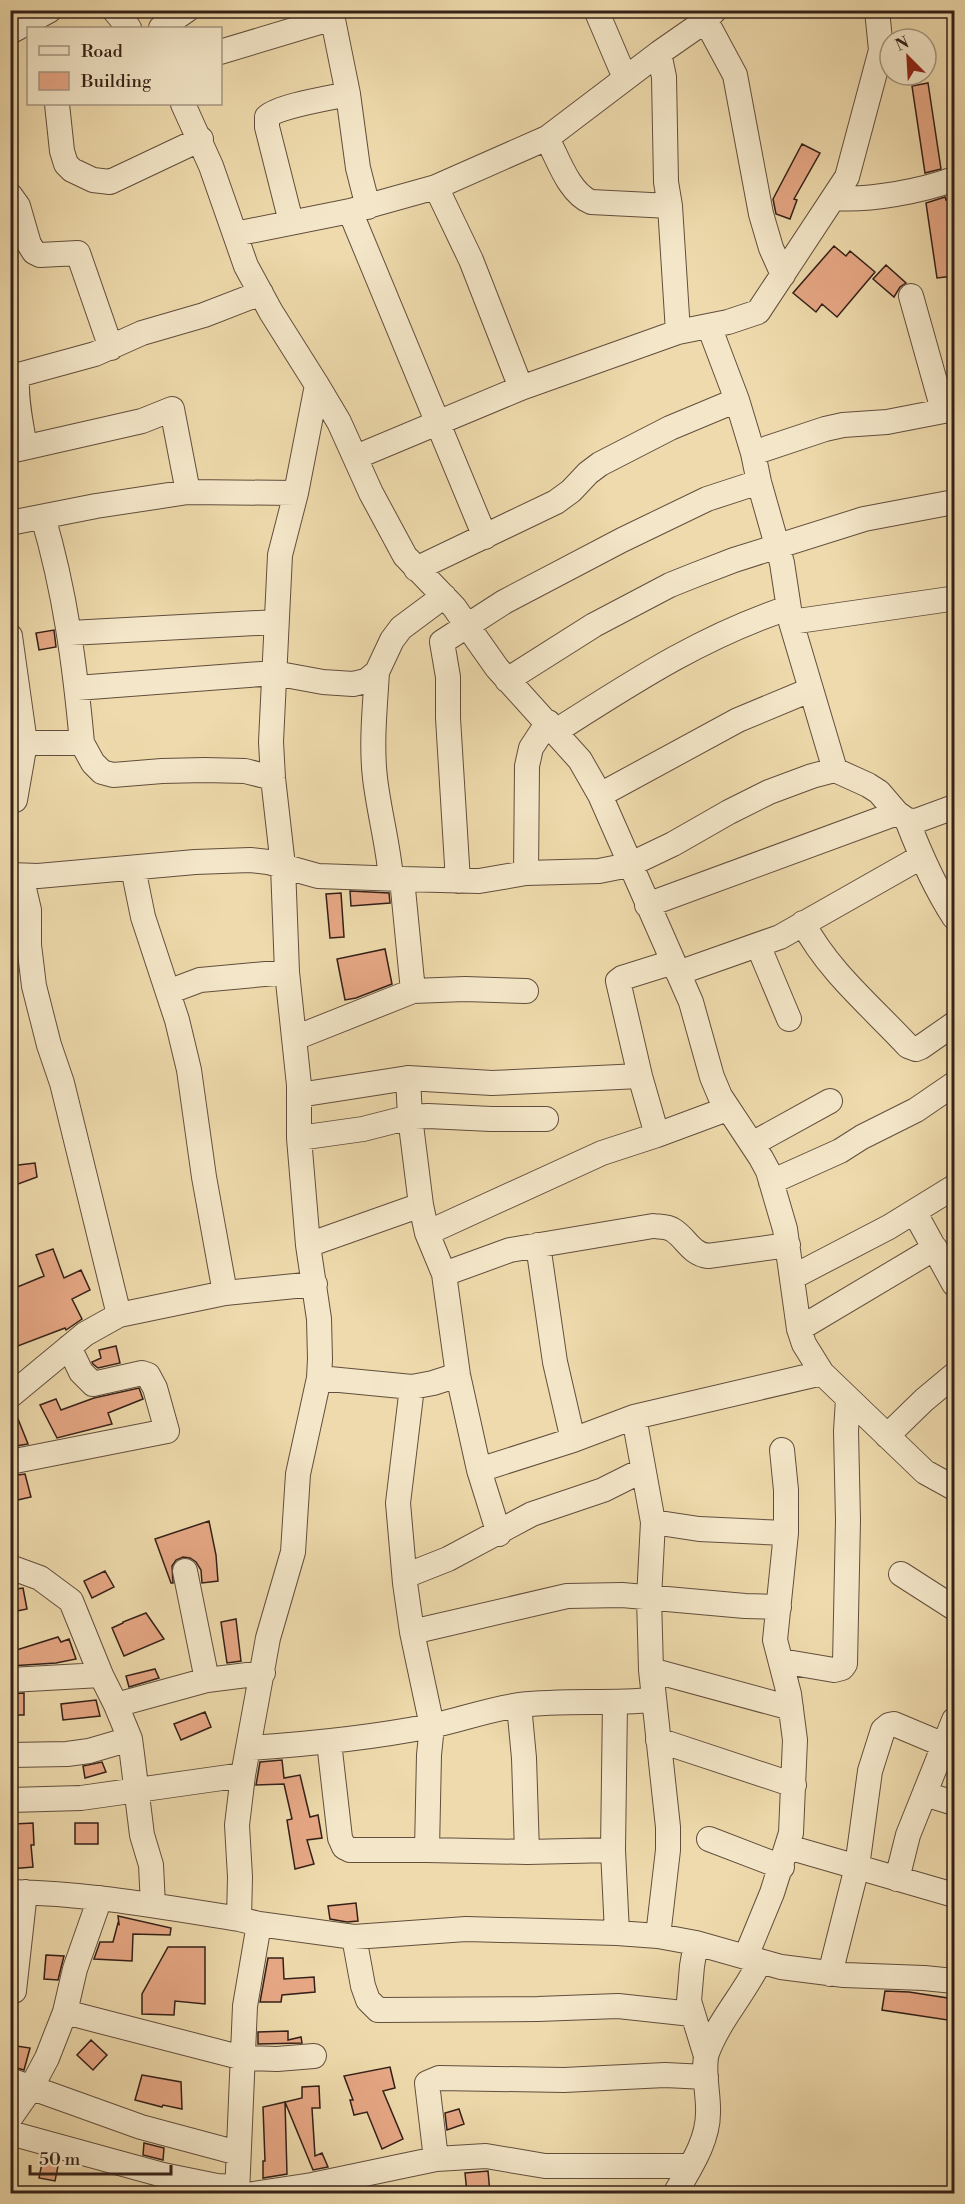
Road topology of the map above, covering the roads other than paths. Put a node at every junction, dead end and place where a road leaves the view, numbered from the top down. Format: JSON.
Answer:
{"nodes":[{"id":1,"x":114,"y":10,"type":"edge"},
{"id":2,"x":187,"y":10,"type":"edge"},
{"id":3,"x":596,"y":10,"type":"edge"},
{"id":4,"x":877,"y":10,"type":"edge"},
{"id":5,"x":332,"y":14,"type":"edge"},
{"id":6,"x":707,"y":14,"type":"edge"},
{"id":7,"x":46,"y":18,"type":"edge"},
{"id":8,"x":128,"y":27,"type":"edge"},
{"id":9,"x":162,"y":27,"type":"edge"},
{"id":10,"x":10,"y":32,"type":"edge"},
{"id":11,"x":222,"y":51,"type":"edge"},
{"id":12,"x":659,"y":53,"type":"junction"},
{"id":13,"x":625,"y":78,"type":"junction"},
{"id":14,"x":348,"y":94,"type":"junction"},
{"id":15,"x":57,"y":105,"type":"edge"},
{"id":16,"x":184,"y":105,"type":"edge"},
{"id":17,"x":547,"y":138,"type":"junction"},
{"id":18,"x":201,"y":139,"type":"junction"},
{"id":19,"x":954,"y":179,"type":"edge"},
{"id":20,"x":436,"y":187,"type":"junction"},
{"id":21,"x":10,"y":195,"type":"edge"},
{"id":22,"x":835,"y":198,"type":"junction"},
{"id":23,"x":670,"y":206,"type":"junction"},
{"id":24,"x":359,"y":209,"type":"junction"},
{"id":25,"x":291,"y":222,"type":"junction"},
{"id":26,"x":235,"y":234,"type":"junction"},
{"id":27,"x":783,"y":275,"type":"junction"},
{"id":28,"x":261,"y":293,"type":"junction"},
{"id":29,"x":911,"y":296,"type":"dead end"},
{"id":30,"x":709,"y":326,"type":"junction"},
{"id":31,"x":678,"y":332,"type":"junction"},
{"id":32,"x":111,"y":348,"type":"junction"},
{"id":33,"x":317,"y":385,"type":"junction"},
{"id":34,"x":521,"y":388,"type":"junction"},
{"id":35,"x":737,"y":400,"type":"junction"},
{"id":36,"x":949,"y":409,"type":"edge"},
{"id":37,"x":439,"y":422,"type":"junction"},
{"id":38,"x":18,"y":449,"type":"edge"},
{"id":39,"x":753,"y":453,"type":"junction"},
{"id":40,"x":356,"y":457,"type":"junction"},
{"id":41,"x":759,"y":482,"type":"junction"},
{"id":42,"x":188,"y":492,"type":"junction"},
{"id":43,"x":296,"y":493,"type":"junction"},
{"id":44,"x":954,"y":502,"type":"edge"},
{"id":45,"x":43,"y":517,"type":"junction"},
{"id":46,"x":10,"y":523,"type":"edge"},
{"id":47,"x":485,"y":537,"type":"junction"},
{"id":48,"x":777,"y":546,"type":"junction"},
{"id":49,"x":416,"y":569,"type":"junction"},
{"id":50,"x":444,"y":596,"type":"junction"},
{"id":51,"x":950,"y":599,"type":"dead end"},
{"id":52,"x":790,"y":615,"type":"junction"},
{"id":53,"x":276,"y":622,"type":"junction"},
{"id":54,"x":468,"y":625,"type":"junction"},
{"id":55,"x":70,"y":633,"type":"junction"},
{"id":56,"x":10,"y":636,"type":"edge"},
{"id":57,"x":377,"y":672,"type":"junction"},
{"id":58,"x":273,"y":673,"type":"junction"},
{"id":59,"x":507,"y":680,"type":"junction"},
{"id":60,"x":77,"y":688,"type":"junction"},
{"id":61,"x":810,"y":690,"type":"junction"},
{"id":62,"x":552,"y":727,"type":"junction"},
{"id":63,"x":82,"y":743,"type":"junction"},
{"id":64,"x":25,"y":744,"type":"junction"},
{"id":65,"x":835,"y":770,"type":"junction"},
{"id":66,"x":273,"y":778,"type":"junction"},
{"id":67,"x":600,"y":795,"type":"junction"},
{"id":68,"x":12,"y":805,"type":"edge"},
{"id":69,"x":954,"y":807,"type":"edge"},
{"id":70,"x":902,"y":816,"type":"junction"},
{"id":71,"x":921,"y":857,"type":"junction"},
{"id":72,"x":629,"y":865,"type":"junction"},
{"id":73,"x":283,"y":866,"type":"junction"},
{"id":74,"x":133,"y":868,"type":"junction"},
{"id":75,"x":526,"y":873,"type":"junction"},
{"id":76,"x":16,"y":876,"type":"edge"},
{"id":77,"x":396,"y":879,"type":"junction"},
{"id":78,"x":458,"y":880,"type":"junction"},
{"id":79,"x":647,"y":905,"type":"junction"},
{"id":80,"x":954,"y":917,"type":"edge"},
{"id":81,"x":803,"y":923,"type":"junction"},
{"id":82,"x":758,"y":945,"type":"junction"},
{"id":83,"x":676,"y":967,"type":"junction"},
{"id":84,"x":287,"y":972,"type":"junction"},
{"id":85,"x":413,"y":990,"type":"junction"},
{"id":86,"x":526,"y":991,"type":"dead end"},
{"id":87,"x":168,"y":992,"type":"junction"},
{"id":88,"x":789,"y":1019,"type":"dead end"},
{"id":89,"x":954,"y":1024,"type":"edge"},
{"id":90,"x":295,"y":1038,"type":"junction"},
{"id":91,"x":640,"y":1076,"type":"junction"},
{"id":92,"x":408,"y":1078,"type":"junction"},
{"id":93,"x":954,"y":1084,"type":"edge"},
{"id":94,"x":299,"y":1095,"type":"junction"},
{"id":95,"x":830,"y":1101,"type":"dead end"},
{"id":96,"x":727,"y":1109,"type":"junction"},
{"id":97,"x":410,"y":1117,"type":"junction"},
{"id":98,"x":546,"y":1119,"type":"dead end"},
{"id":99,"x":657,"y":1135,"type":"junction"},
{"id":100,"x":299,"y":1138,"type":"junction"},
{"id":101,"x":752,"y":1144,"type":"junction"},
{"id":102,"x":771,"y":1182,"type":"junction"},
{"id":103,"x":954,"y":1187,"type":"edge"},
{"id":104,"x":421,"y":1205,"type":"junction"},
{"id":105,"x":915,"y":1213,"type":"junction"},
{"id":106,"x":427,"y":1233,"type":"junction"},
{"id":107,"x":308,"y":1245,"type":"junction"},
{"id":108,"x":538,"y":1245,"type":"junction"},
{"id":109,"x":788,"y":1245,"type":"junction"},
{"id":110,"x":934,"y":1248,"type":"junction"},
{"id":111,"x":444,"y":1274,"type":"junction"},
{"id":112,"x":793,"y":1277,"type":"junction"},
{"id":113,"x":315,"y":1284,"type":"junction"},
{"id":114,"x":954,"y":1284,"type":"edge"},
{"id":115,"x":225,"y":1293,"type":"junction"},
{"id":116,"x":119,"y":1316,"type":"junction"},
{"id":117,"x":799,"y":1329,"type":"junction"},
{"id":118,"x":69,"y":1347,"type":"junction"},
{"id":119,"x":822,"y":1373,"type":"junction"},
{"id":120,"x":458,"y":1375,"type":"junction"},
{"id":121,"x":954,"y":1375,"type":"edge"},
{"id":122,"x":319,"y":1378,"type":"junction"},
{"id":123,"x":412,"y":1387,"type":"junction"},
{"id":124,"x":10,"y":1396,"type":"edge"},
{"id":125,"x":848,"y":1399,"type":"junction"},
{"id":126,"x":634,"y":1417,"type":"junction"},
{"id":127,"x":887,"y":1436,"type":"junction"},
{"id":128,"x":573,"y":1440,"type":"junction"},
{"id":129,"x":782,"y":1450,"type":"dead end"},
{"id":130,"x":10,"y":1462,"type":"edge"},
{"id":131,"x":479,"y":1470,"type":"junction"},
{"id":132,"x":643,"y":1470,"type":"junction"},
{"id":133,"x":954,"y":1488,"type":"edge"},
{"id":134,"x":652,"y":1522,"type":"junction"},
{"id":135,"x":786,"y":1533,"type":"junction"},
{"id":136,"x":499,"y":1534,"type":"junction"},
{"id":137,"x":10,"y":1567,"type":"edge"},
{"id":138,"x":185,"y":1571,"type":"dead end"},
{"id":139,"x":901,"y":1574,"type":"dead end"},
{"id":140,"x":405,"y":1576,"type":"junction"},
{"id":141,"x":650,"y":1598,"type":"junction"},
{"id":142,"x":779,"y":1606,"type":"junction"},
{"id":143,"x":954,"y":1608,"type":"edge"},
{"id":144,"x":412,"y":1632,"type":"junction"},
{"id":145,"x":781,"y":1661,"type":"junction"},
{"id":146,"x":651,"y":1670,"type":"junction"},
{"id":147,"x":263,"y":1673,"type":"junction"},
{"id":148,"x":101,"y":1675,"type":"junction"},
{"id":149,"x":10,"y":1680,"type":"edge"},
{"id":150,"x":207,"y":1680,"type":"junction"},
{"id":151,"x":652,"y":1700,"type":"junction"},
{"id":152,"x":615,"y":1703,"type":"junction"},
{"id":153,"x":116,"y":1705,"type":"junction"},
{"id":154,"x":519,"y":1705,"type":"junction"},
{"id":155,"x":791,"y":1708,"type":"junction"},
{"id":156,"x":954,"y":1720,"type":"edge"},
{"id":157,"x":432,"y":1726,"type":"junction"},
{"id":158,"x":130,"y":1739,"type":"junction"},
{"id":159,"x":658,"y":1740,"type":"junction"},
{"id":160,"x":329,"y":1742,"type":"junction"},
{"id":161,"x":944,"y":1744,"type":"junction"},
{"id":162,"x":249,"y":1748,"type":"junction"},
{"id":163,"x":10,"y":1755,"type":"edge"},
{"id":164,"x":243,"y":1775,"type":"junction"},
{"id":165,"x":794,"y":1785,"type":"junction"},
{"id":166,"x":137,"y":1791,"type":"junction"},
{"id":167,"x":925,"y":1794,"type":"junction"},
{"id":168,"x":10,"y":1800,"type":"edge"},
{"id":169,"x":954,"y":1803,"type":"edge"},
{"id":170,"x":709,"y":1839,"type":"dead end"},
{"id":171,"x":427,"y":1850,"type":"junction"},
{"id":172,"x":613,"y":1850,"type":"junction"},
{"id":173,"x":527,"y":1852,"type":"junction"},
{"id":174,"x":785,"y":1857,"type":"junction"},
{"id":175,"x":857,"y":1867,"type":"junction"},
{"id":176,"x":897,"y":1879,"type":"junction"},
{"id":177,"x":18,"y":1892,"type":"edge"},
{"id":178,"x":954,"y":1895,"type":"edge"},
{"id":179,"x":100,"y":1898,"type":"junction"},
{"id":180,"x":153,"y":1905,"type":"junction"},
{"id":181,"x":249,"y":1922,"type":"junction"},
{"id":182,"x":617,"y":1933,"type":"junction"},
{"id":183,"x":658,"y":1936,"type":"junction"},
{"id":184,"x":354,"y":1937,"type":"junction"},
{"id":185,"x":696,"y":1943,"type":"junction"},
{"id":186,"x":753,"y":1959,"type":"junction"},
{"id":187,"x":830,"y":1974,"type":"junction"},
{"id":188,"x":953,"y":1974,"type":"edge"},
{"id":189,"x":14,"y":1990,"type":"dead end"},
{"id":190,"x":65,"y":2012,"type":"junction"},
{"id":191,"x":692,"y":2014,"type":"junction"},
{"id":192,"x":314,"y":2056,"type":"dead end"},
{"id":193,"x":243,"y":2058,"type":"junction"},
{"id":194,"x":706,"y":2066,"type":"junction"},
{"id":195,"x":21,"y":2084,"type":"edge"},
{"id":196,"x":10,"y":2118,"type":"edge"},
{"id":197,"x":10,"y":2133,"type":"edge"},
{"id":198,"x":238,"y":2153,"type":"junction"},
{"id":199,"x":436,"y":2158,"type":"junction"},
{"id":200,"x":690,"y":2166,"type":"junction"},
{"id":201,"x":242,"y":2191,"type":"edge"},
{"id":202,"x":675,"y":2193,"type":"edge"}],
"edges":[{"from":1,"to":8,"type":"street"},
{"from":2,"to":9,"type":"street"},
{"from":3,"to":13,"type":"street"},
{"from":4,"to":22,"type":"street"},
{"from":5,"to":11,"type":"street"},
{"from":5,"to":14,"type":"street"},
{"from":6,"to":12,"type":"street"},
{"from":6,"to":27,"type":"street"},
{"from":7,"to":10,"type":"street"},
{"from":12,"to":13,"type":"street"},
{"from":12,"to":23,"type":"street"},
{"from":13,"to":17,"type":"street"},
{"from":14,"to":24,"type":"street"},
{"from":14,"to":25,"type":"street"},
{"from":15,"to":18,"type":"street"},
{"from":16,"to":18,"type":"street"},
{"from":17,"to":20,"type":"street"},
{"from":17,"to":23,"type":"street"},
{"from":18,"to":26,"type":"street"},
{"from":19,"to":22,"type":"street"},
{"from":20,"to":24,"type":"street"},
{"from":20,"to":34,"type":"street"},
{"from":21,"to":32,"type":"street"},
{"from":22,"to":27,"type":"street"},
{"from":23,"to":31,"type":"street"},
{"from":24,"to":25,"type":"street"},
{"from":24,"to":37,"type":"street"},
{"from":25,"to":26,"type":"street"},
{"from":26,"to":28,"type":"street"},
{"from":27,"to":30,"type":"street"},
{"from":28,"to":32,"type":"street"},
{"from":28,"to":33,"type":"street"},
{"from":29,"to":36,"type":"street"},
{"from":30,"to":31,"type":"street"},
{"from":30,"to":35,"type":"street"},
{"from":31,"to":34,"type":"street"},
{"from":32,"to":38,"type":"street"},
{"from":33,"to":40,"type":"street"},
{"from":33,"to":43,"type":"street"},
{"from":34,"to":37,"type":"street"},
{"from":35,"to":39,"type":"street"},
{"from":35,"to":47,"type":"street"},
{"from":36,"to":39,"type":"street"},
{"from":37,"to":40,"type":"street"},
{"from":37,"to":47,"type":"street"},
{"from":38,"to":42,"type":"street"},
{"from":39,"to":41,"type":"street"},
{"from":40,"to":49,"type":"street"},
{"from":41,"to":48,"type":"street"},
{"from":41,"to":54,"type":"street"},
{"from":42,"to":43,"type":"street"},
{"from":42,"to":45,"type":"street"},
{"from":43,"to":53,"type":"street"},
{"from":44,"to":48,"type":"street"},
{"from":45,"to":46,"type":"street"},
{"from":45,"to":55,"type":"street"},
{"from":47,"to":49,"type":"street"},
{"from":48,"to":52,"type":"street"},
{"from":48,"to":59,"type":"street"},
{"from":49,"to":50,"type":"street"},
{"from":50,"to":54,"type":"street"},
{"from":50,"to":57,"type":"street"},
{"from":51,"to":52,"type":"street"},
{"from":52,"to":61,"type":"street"},
{"from":52,"to":62,"type":"street"},
{"from":53,"to":55,"type":"street"},
{"from":53,"to":58,"type":"street"},
{"from":54,"to":59,"type":"street"},
{"from":54,"to":78,"type":"street"},
{"from":55,"to":60,"type":"street"},
{"from":56,"to":64,"type":"street"},
{"from":57,"to":58,"type":"street"},
{"from":57,"to":77,"type":"street"},
{"from":58,"to":60,"type":"street"},
{"from":58,"to":66,"type":"street"},
{"from":59,"to":62,"type":"street"},
{"from":60,"to":63,"type":"street"},
{"from":61,"to":65,"type":"street"},
{"from":61,"to":67,"type":"street"},
{"from":62,"to":67,"type":"street"},
{"from":62,"to":75,"type":"street"},
{"from":63,"to":64,"type":"street"},
{"from":63,"to":66,"type":"street"},
{"from":64,"to":68,"type":"street"},
{"from":65,"to":70,"type":"street"},
{"from":65,"to":72,"type":"street"},
{"from":66,"to":73,"type":"street"},
{"from":67,"to":72,"type":"street"},
{"from":69,"to":70,"type":"street"},
{"from":70,"to":71,"type":"street"},
{"from":70,"to":79,"type":"street"},
{"from":71,"to":80,"type":"street"},
{"from":71,"to":81,"type":"street"},
{"from":72,"to":75,"type":"street"},
{"from":72,"to":79,"type":"street"},
{"from":73,"to":74,"type":"street"},
{"from":73,"to":77,"type":"street"},
{"from":73,"to":84,"type":"street"},
{"from":74,"to":76,"type":"street"},
{"from":74,"to":87,"type":"street"},
{"from":75,"to":78,"type":"street"},
{"from":76,"to":116,"type":"street"},
{"from":77,"to":78,"type":"street"},
{"from":77,"to":85,"type":"street"},
{"from":79,"to":83,"type":"street"},
{"from":81,"to":82,"type":"street"},
{"from":81,"to":89,"type":"street"},
{"from":82,"to":83,"type":"street"},
{"from":82,"to":88,"type":"street"},
{"from":83,"to":91,"type":"street"},
{"from":83,"to":96,"type":"street"},
{"from":84,"to":87,"type":"street"},
{"from":84,"to":90,"type":"street"},
{"from":85,"to":86,"type":"street"},
{"from":85,"to":90,"type":"street"},
{"from":87,"to":115,"type":"street"},
{"from":90,"to":94,"type":"street"},
{"from":91,"to":92,"type":"street"},
{"from":91,"to":99,"type":"street"},
{"from":92,"to":94,"type":"street"},
{"from":92,"to":97,"type":"street"},
{"from":93,"to":102,"type":"street"},
{"from":94,"to":100,"type":"street"},
{"from":95,"to":101,"type":"street"},
{"from":96,"to":99,"type":"street"},
{"from":96,"to":101,"type":"street"},
{"from":97,"to":98,"type":"street"},
{"from":97,"to":100,"type":"street"},
{"from":97,"to":104,"type":"street"},
{"from":99,"to":106,"type":"street"},
{"from":100,"to":107,"type":"street"},
{"from":101,"to":102,"type":"street"},
{"from":102,"to":109,"type":"street"},
{"from":103,"to":105,"type":"street"},
{"from":104,"to":106,"type":"street"},
{"from":104,"to":107,"type":"street"},
{"from":105,"to":110,"type":"street"},
{"from":105,"to":112,"type":"street"},
{"from":106,"to":111,"type":"street"},
{"from":107,"to":113,"type":"street"},
{"from":108,"to":109,"type":"street"},
{"from":108,"to":111,"type":"street"},
{"from":108,"to":128,"type":"street"},
{"from":109,"to":112,"type":"street"},
{"from":110,"to":114,"type":"street"},
{"from":110,"to":117,"type":"street"},
{"from":111,"to":120,"type":"street"},
{"from":112,"to":117,"type":"street"},
{"from":113,"to":115,"type":"street"},
{"from":113,"to":122,"type":"street"},
{"from":115,"to":116,"type":"street"},
{"from":116,"to":118,"type":"street"},
{"from":117,"to":119,"type":"street"},
{"from":118,"to":124,"type":"street"},
{"from":118,"to":130,"type":"street"},
{"from":119,"to":125,"type":"street"},
{"from":119,"to":126,"type":"street"},
{"from":120,"to":123,"type":"street"},
{"from":120,"to":131,"type":"street"},
{"from":121,"to":127,"type":"street"},
{"from":122,"to":123,"type":"street"},
{"from":122,"to":147,"type":"street"},
{"from":123,"to":140,"type":"street"},
{"from":125,"to":127,"type":"street"},
{"from":125,"to":145,"type":"street"},
{"from":126,"to":128,"type":"street"},
{"from":126,"to":132,"type":"street"},
{"from":127,"to":133,"type":"street"},
{"from":128,"to":131,"type":"street"},
{"from":129,"to":135,"type":"street"},
{"from":131,"to":136,"type":"street"},
{"from":132,"to":134,"type":"street"},
{"from":132,"to":136,"type":"street"},
{"from":134,"to":135,"type":"street"},
{"from":134,"to":141,"type":"street"},
{"from":135,"to":142,"type":"street"},
{"from":136,"to":140,"type":"street"},
{"from":137,"to":148,"type":"street"},
{"from":138,"to":150,"type":"street"},
{"from":139,"to":143,"type":"street"},
{"from":140,"to":144,"type":"street"},
{"from":141,"to":142,"type":"street"},
{"from":141,"to":144,"type":"street"},
{"from":141,"to":146,"type":"street"},
{"from":142,"to":145,"type":"street"},
{"from":144,"to":157,"type":"street"},
{"from":145,"to":155,"type":"street"},
{"from":146,"to":151,"type":"street"},
{"from":146,"to":155,"type":"street"},
{"from":147,"to":150,"type":"street"},
{"from":147,"to":162,"type":"street"},
{"from":148,"to":149,"type":"street"},
{"from":148,"to":153,"type":"street"},
{"from":150,"to":153,"type":"street"},
{"from":151,"to":152,"type":"street"},
{"from":151,"to":159,"type":"street"},
{"from":152,"to":154,"type":"street"},
{"from":152,"to":172,"type":"street"},
{"from":153,"to":158,"type":"street"},
{"from":154,"to":157,"type":"street"},
{"from":154,"to":173,"type":"street"},
{"from":155,"to":165,"type":"street"},
{"from":156,"to":161,"type":"street"},
{"from":157,"to":160,"type":"street"},
{"from":157,"to":171,"type":"street"},
{"from":158,"to":163,"type":"street"},
{"from":158,"to":166,"type":"street"},
{"from":159,"to":165,"type":"street"},
{"from":159,"to":183,"type":"street"},
{"from":160,"to":162,"type":"street"},
{"from":160,"to":171,"type":"street"},
{"from":161,"to":167,"type":"street"},
{"from":161,"to":175,"type":"street"},
{"from":162,"to":164,"type":"street"},
{"from":164,"to":166,"type":"street"},
{"from":164,"to":181,"type":"street"},
{"from":165,"to":174,"type":"street"},
{"from":166,"to":168,"type":"street"},
{"from":166,"to":180,"type":"street"},
{"from":167,"to":169,"type":"street"},
{"from":167,"to":176,"type":"street"},
{"from":170,"to":174,"type":"street"},
{"from":171,"to":173,"type":"street"},
{"from":172,"to":173,"type":"street"},
{"from":172,"to":182,"type":"street"},
{"from":174,"to":175,"type":"street"},
{"from":174,"to":186,"type":"street"},
{"from":175,"to":176,"type":"street"},
{"from":175,"to":187,"type":"street"},
{"from":176,"to":178,"type":"street"},
{"from":177,"to":179,"type":"street"},
{"from":177,"to":189,"type":"street"},
{"from":179,"to":180,"type":"street"},
{"from":179,"to":190,"type":"street"},
{"from":180,"to":181,"type":"street"},
{"from":181,"to":184,"type":"street"},
{"from":181,"to":193,"type":"street"},
{"from":182,"to":183,"type":"street"},
{"from":182,"to":184,"type":"street"},
{"from":183,"to":185,"type":"street"},
{"from":184,"to":191,"type":"street"},
{"from":185,"to":186,"type":"street"},
{"from":185,"to":191,"type":"street"},
{"from":186,"to":187,"type":"street"},
{"from":186,"to":194,"type":"street"},
{"from":187,"to":188,"type":"street"},
{"from":190,"to":193,"type":"street"},
{"from":190,"to":195,"type":"street"},
{"from":191,"to":194,"type":"street"},
{"from":192,"to":193,"type":"street"},
{"from":193,"to":198,"type":"street"},
{"from":194,"to":199,"type":"street"},
{"from":194,"to":200,"type":"street"},
{"from":195,"to":196,"type":"street"},
{"from":195,"to":198,"type":"street"},
{"from":197,"to":201,"type":"street"},
{"from":198,"to":201,"type":"street"},
{"from":199,"to":200,"type":"street"},
{"from":199,"to":201,"type":"street"},
{"from":200,"to":202,"type":"street"}]}
